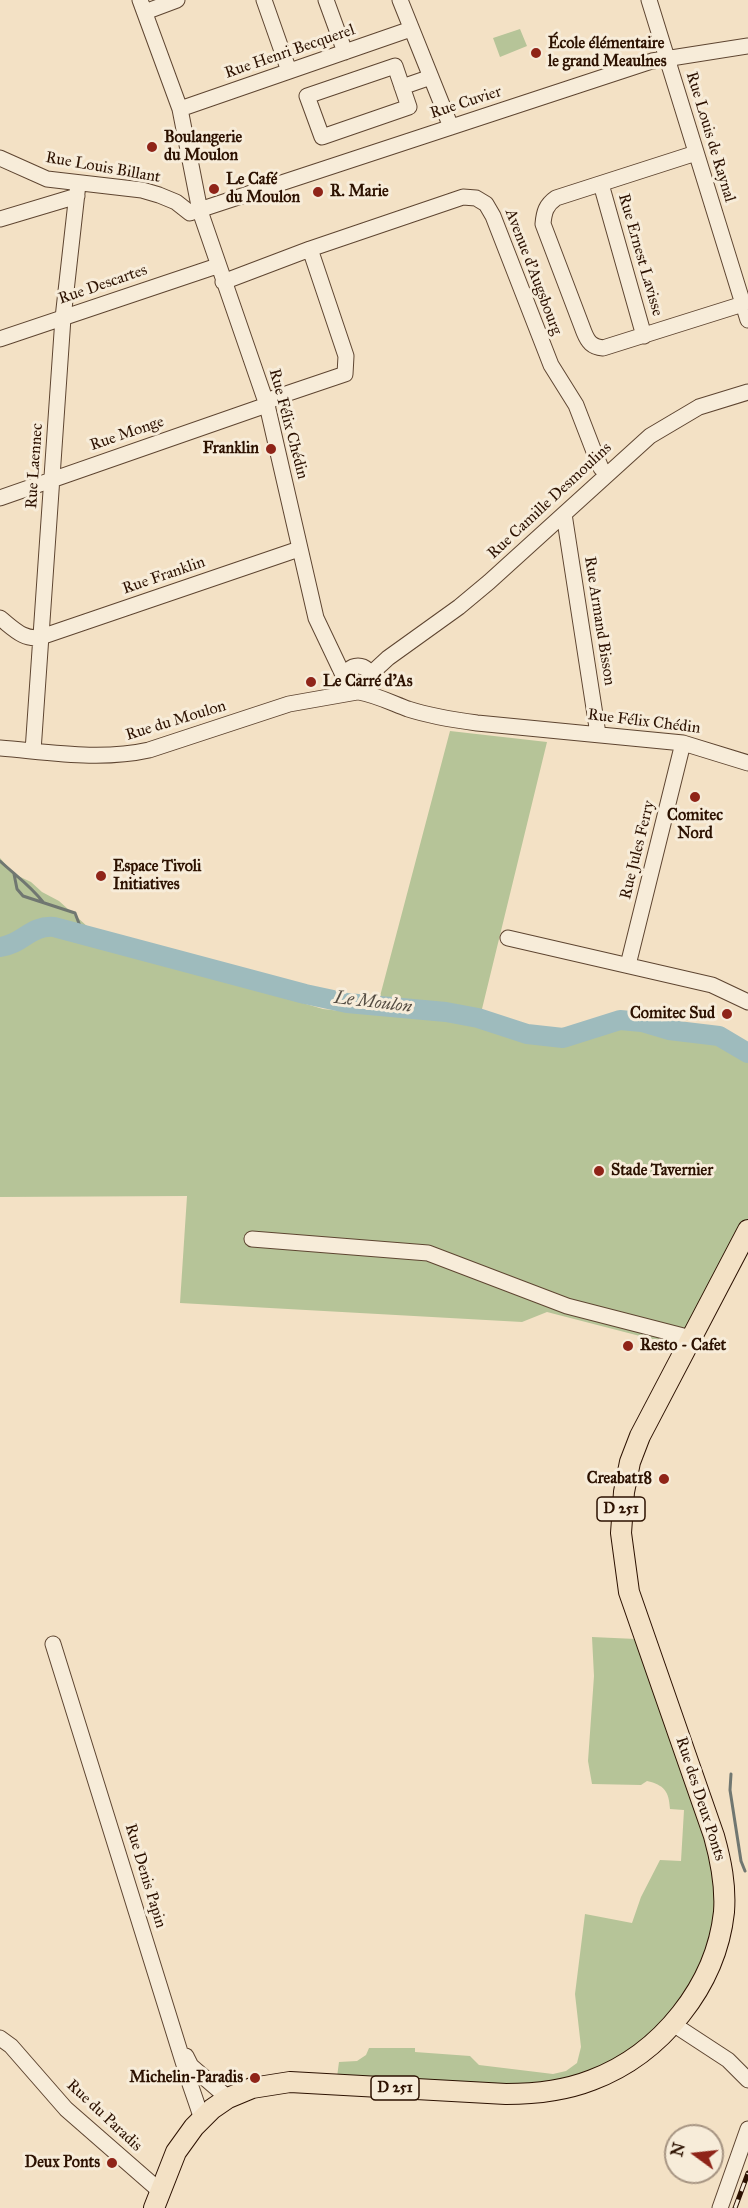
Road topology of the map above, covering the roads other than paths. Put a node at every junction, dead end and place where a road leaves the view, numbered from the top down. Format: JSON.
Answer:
{"nodes":[{"id":1,"x":177,"y":0,"type":"edge"},
{"id":2,"x":264,"y":0,"type":"edge"},
{"id":3,"x":326,"y":0,"type":"edge"},
{"id":4,"x":400,"y":0,"type":"edge"},
{"id":5,"x":649,"y":0,"type":"edge"},
{"id":6,"x":142,"y":6,"type":"edge"},
{"id":7,"x":411,"y":29,"type":"junction"},
{"id":8,"x":748,"y":46,"type":"edge"},
{"id":9,"x":345,"y":52,"type":"junction"},
{"id":10,"x":667,"y":58,"type":"junction"},
{"id":11,"x":290,"y":71,"type":"junction"},
{"id":12,"x":430,"y":77,"type":"junction"},
{"id":13,"x":402,"y":87,"type":"junction"},
{"id":14,"x":180,"y":109,"type":"junction"},
{"id":15,"x":452,"y":127,"type":"junction"},
{"id":16,"x":696,"y":153,"type":"junction"},
{"id":17,"x":0,"y":158,"type":"edge"},
{"id":18,"x":601,"y":184,"type":"junction"},
{"id":19,"x":77,"y":190,"type":"junction"},
{"id":20,"x":200,"y":211,"type":"junction"},
{"id":21,"x":0,"y":219,"type":"edge"},
{"id":22,"x":310,"y":249,"type":"junction"},
{"id":23,"x":217,"y":266,"type":"junction"},
{"id":24,"x":223,"y":282,"type":"junction"},
{"id":25,"x":743,"y":304,"type":"junction"},
{"id":26,"x":63,"y":318,"type":"junction"},
{"id":27,"x":748,"y":320,"type":"edge"},
{"id":28,"x":644,"y":336,"type":"junction"},
{"id":29,"x":0,"y":339,"type":"edge"},
{"id":30,"x":748,"y":392,"type":"edge"},
{"id":31,"x":267,"y":405,"type":"junction"},
{"id":32,"x":607,"y":474,"type":"junction"},
{"id":33,"x":52,"y":479,"type":"junction"},
{"id":34,"x":0,"y":498,"type":"edge"},
{"id":35,"x":564,"y":514,"type":"junction"},
{"id":36,"x":299,"y":549,"type":"junction"},
{"id":37,"x":0,"y":618,"type":"edge"},
{"id":38,"x":41,"y":637,"type":"junction"},
{"id":39,"x":358,"y":680,"type":"junction"},
{"id":40,"x":598,"y":734,"type":"junction"},
{"id":41,"x":683,"y":743,"type":"junction"},
{"id":42,"x":0,"y":748,"type":"edge"},
{"id":43,"x":33,"y":751,"type":"junction"},
{"id":44,"x":748,"y":763,"type":"edge"},
{"id":45,"x":508,"y":938,"type":"dead end"},
{"id":46,"x":628,"y":965,"type":"junction"},
{"id":47,"x":748,"y":1002,"type":"edge"},
{"id":48,"x":748,"y":1230,"type":"edge"},
{"id":49,"x":252,"y":1239,"type":"dead end"},
{"id":50,"x":691,"y":1338,"type":"junction"},
{"id":51,"x":53,"y":1644,"type":"dead end"},
{"id":52,"x":673,"y":2024,"type":"junction"},
{"id":53,"x":176,"y":2037,"type":"junction"},
{"id":54,"x":0,"y":2038,"type":"edge"},
{"id":55,"x":748,"y":2080,"type":"edge"},
{"id":56,"x":228,"y":2098,"type":"junction"},
{"id":57,"x":198,"y":2123,"type":"junction"},
{"id":58,"x":748,"y":2129,"type":"edge"},
{"id":59,"x":160,"y":2203,"type":"edge"},
{"id":60,"x":720,"y":2208,"type":"edge"}],
"edges":[{"from":1,"to":6,"type":"street"},
{"from":2,"to":11,"type":"street"},
{"from":3,"to":9,"type":"street"},
{"from":4,"to":7,"type":"street"},
{"from":5,"to":10,"type":"street","name":"Rue Louis de Raynal"},
{"from":6,"to":14,"type":"street","name":"Rue Félix Chédin"},
{"from":7,"to":9,"type":"street","name":"Rue Henri Becquerel"},
{"from":7,"to":12,"type":"street"},
{"from":8,"to":10,"type":"street","name":"Rue Cuvier"},
{"from":9,"to":11,"type":"street","name":"Rue Henri Becquerel"},
{"from":10,"to":15,"type":"street","name":"Rue Cuvier"},
{"from":10,"to":16,"type":"street","name":"Rue Louis de Raynal"},
{"from":11,"to":14,"type":"street","name":"Rue Henri Becquerel"},
{"from":12,"to":13,"type":"street"},
{"from":12,"to":15,"type":"street"},
{"from":13,"to":13,"type":"street"},
{"from":14,"to":20,"type":"street","name":"Rue Félix Chédin"},
{"from":15,"to":20,"type":"street","name":"Rue Cuvier"},
{"from":16,"to":18,"type":"street"},
{"from":16,"to":25,"type":"street","name":"Rue Louis de Raynal"},
{"from":17,"to":19,"type":"street","name":"Rue Louis Billant"},
{"from":18,"to":28,"type":"street","name":"Rue Ernest Lavisse"},
{"from":18,"to":28,"type":"street"},
{"from":19,"to":20,"type":"street","name":"Rue Louis Billant"},
{"from":19,"to":21,"type":"street"},
{"from":19,"to":26,"type":"street","name":"Rue Laennec"},
{"from":20,"to":23,"type":"street","name":"Rue Félix Chédin"},
{"from":22,"to":24,"type":"street","name":"Avenue d'Augsbourg"},
{"from":22,"to":31,"type":"street","name":"Rue Monge"},
{"from":22,"to":32,"type":"street","name":"Avenue d'Augsbourg"},
{"from":23,"to":24,"type":"street","name":"Rue Félix Chédin"},
{"from":23,"to":26,"type":"street","name":"Rue Descartes"},
{"from":24,"to":31,"type":"street","name":"Rue Félix Chédin"},
{"from":25,"to":27,"type":"street","name":"Rue Louis de Raynal"},
{"from":25,"to":28,"type":"street"},
{"from":26,"to":29,"type":"street","name":"Rue Descartes"},
{"from":26,"to":33,"type":"street","name":"Rue Laennec"},
{"from":30,"to":32,"type":"street","name":"Rue Camille Desmoulins"},
{"from":31,"to":33,"type":"street","name":"Rue Monge"},
{"from":31,"to":36,"type":"street","name":"Rue Félix Chédin"},
{"from":32,"to":35,"type":"street","name":"Rue Camille Desmoulins"},
{"from":33,"to":34,"type":"street","name":"Rue Monge"},
{"from":33,"to":38,"type":"street","name":"Rue Laennec"},
{"from":35,"to":39,"type":"street","name":"Rue Camille Desmoulins"},
{"from":35,"to":40,"type":"street","name":"Rue Armand Bisson"},
{"from":36,"to":38,"type":"street","name":"Rue Franklin"},
{"from":36,"to":39,"type":"street","name":"Rue Félix Chédin"},
{"from":37,"to":38,"type":"street"},
{"from":38,"to":43,"type":"street","name":"Rue Laennec"},
{"from":39,"to":40,"type":"street","name":"Rue Félix Chédin"},
{"from":39,"to":43,"type":"street","name":"Rue du Moulon"},
{"from":40,"to":41,"type":"street","name":"Rue Félix Chédin"},
{"from":41,"to":44,"type":"street","name":"Rue Félix Chédin"},
{"from":41,"to":46,"type":"street","name":"Rue Jules Ferry"},
{"from":42,"to":43,"type":"street","name":"Rue du Moulon"},
{"from":45,"to":46,"type":"street"},
{"from":46,"to":47,"type":"street"},
{"from":48,"to":50,"type":"main road","name":"Rue des Deux Ponts","number":"D 251"},
{"from":49,"to":50,"type":"street"},
{"from":50,"to":52,"type":"main road","name":"Rue des Deux Ponts","number":"D 251"},
{"from":51,"to":53,"type":"street","name":"Rue Denis Papin"},
{"from":52,"to":55,"type":"street"},
{"from":52,"to":56,"type":"main road","name":"Rue des Deux Ponts","number":"D 251"},
{"from":53,"to":56,"type":"street"},
{"from":53,"to":57,"type":"street","name":"Rue Denis Papin"},
{"from":54,"to":59,"type":"street","name":"Rue du Paradis"},
{"from":56,"to":57,"type":"main road","name":"Rue des Deux Ponts","number":"D 251"},
{"from":57,"to":59,"type":"main road","name":"Rue des Deux Ponts","number":"D 251"},
{"from":58,"to":60,"type":"street"}]}
